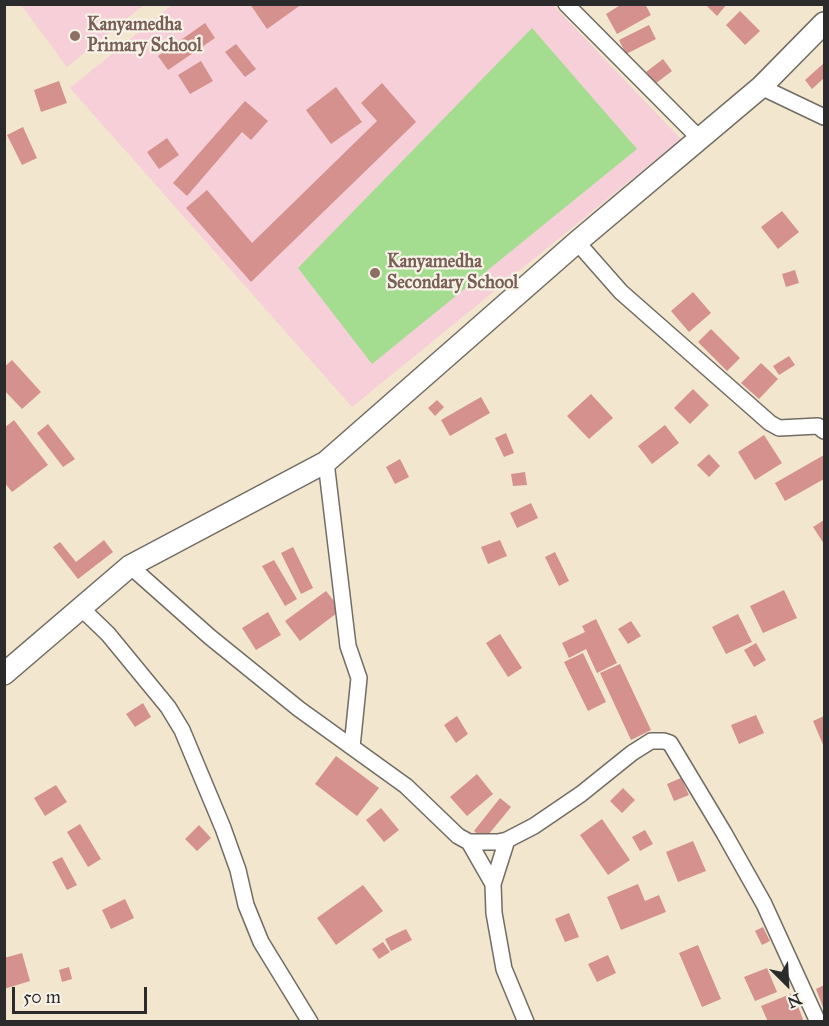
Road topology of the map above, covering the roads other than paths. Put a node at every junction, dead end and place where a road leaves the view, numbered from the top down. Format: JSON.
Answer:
{"nodes":[{"id":1,"x":566,"y":4,"type":"edge"},
{"id":2,"x":825,"y":23,"type":"edge"},
{"id":3,"x":761,"y":87,"type":"junction"},
{"id":4,"x":825,"y":117,"type":"edge"},
{"id":5,"x":699,"y":138,"type":"junction"},
{"id":6,"x":577,"y":242,"type":"junction"},
{"id":7,"x":825,"y":430,"type":"edge"},
{"id":8,"x":326,"y":462,"type":"junction"},
{"id":9,"x":130,"y":566,"type":"junction"},
{"id":10,"x":81,"y":608,"type":"junction"},
{"id":11,"x":4,"y":674,"type":"edge"},
{"id":12,"x":352,"y":747,"type":"junction"},
{"id":13,"x":507,"y":840,"type":"junction"},
{"id":14,"x":470,"y":842,"type":"junction"},
{"id":15,"x":493,"y":884,"type":"junction"},
{"id":16,"x":310,"y":1022,"type":"edge"},
{"id":17,"x":526,"y":1022,"type":"edge"},
{"id":18,"x":818,"y":1022,"type":"edge"}],
"edges":[{"from":1,"to":5,"type":"street"},
{"from":2,"to":3,"type":"main road"},
{"from":3,"to":4,"type":"street"},
{"from":3,"to":5,"type":"main road"},
{"from":5,"to":6,"type":"main road"},
{"from":6,"to":7,"type":"street"},
{"from":6,"to":8,"type":"main road"},
{"from":8,"to":9,"type":"main road"},
{"from":8,"to":12,"type":"street"},
{"from":9,"to":10,"type":"main road"},
{"from":9,"to":12,"type":"street"},
{"from":10,"to":11,"type":"main road"},
{"from":10,"to":16,"type":"street"},
{"from":12,"to":14,"type":"street"},
{"from":13,"to":14,"type":"street"},
{"from":13,"to":15,"type":"street"},
{"from":13,"to":18,"type":"street"},
{"from":14,"to":15,"type":"street"},
{"from":15,"to":17,"type":"street"}]}
